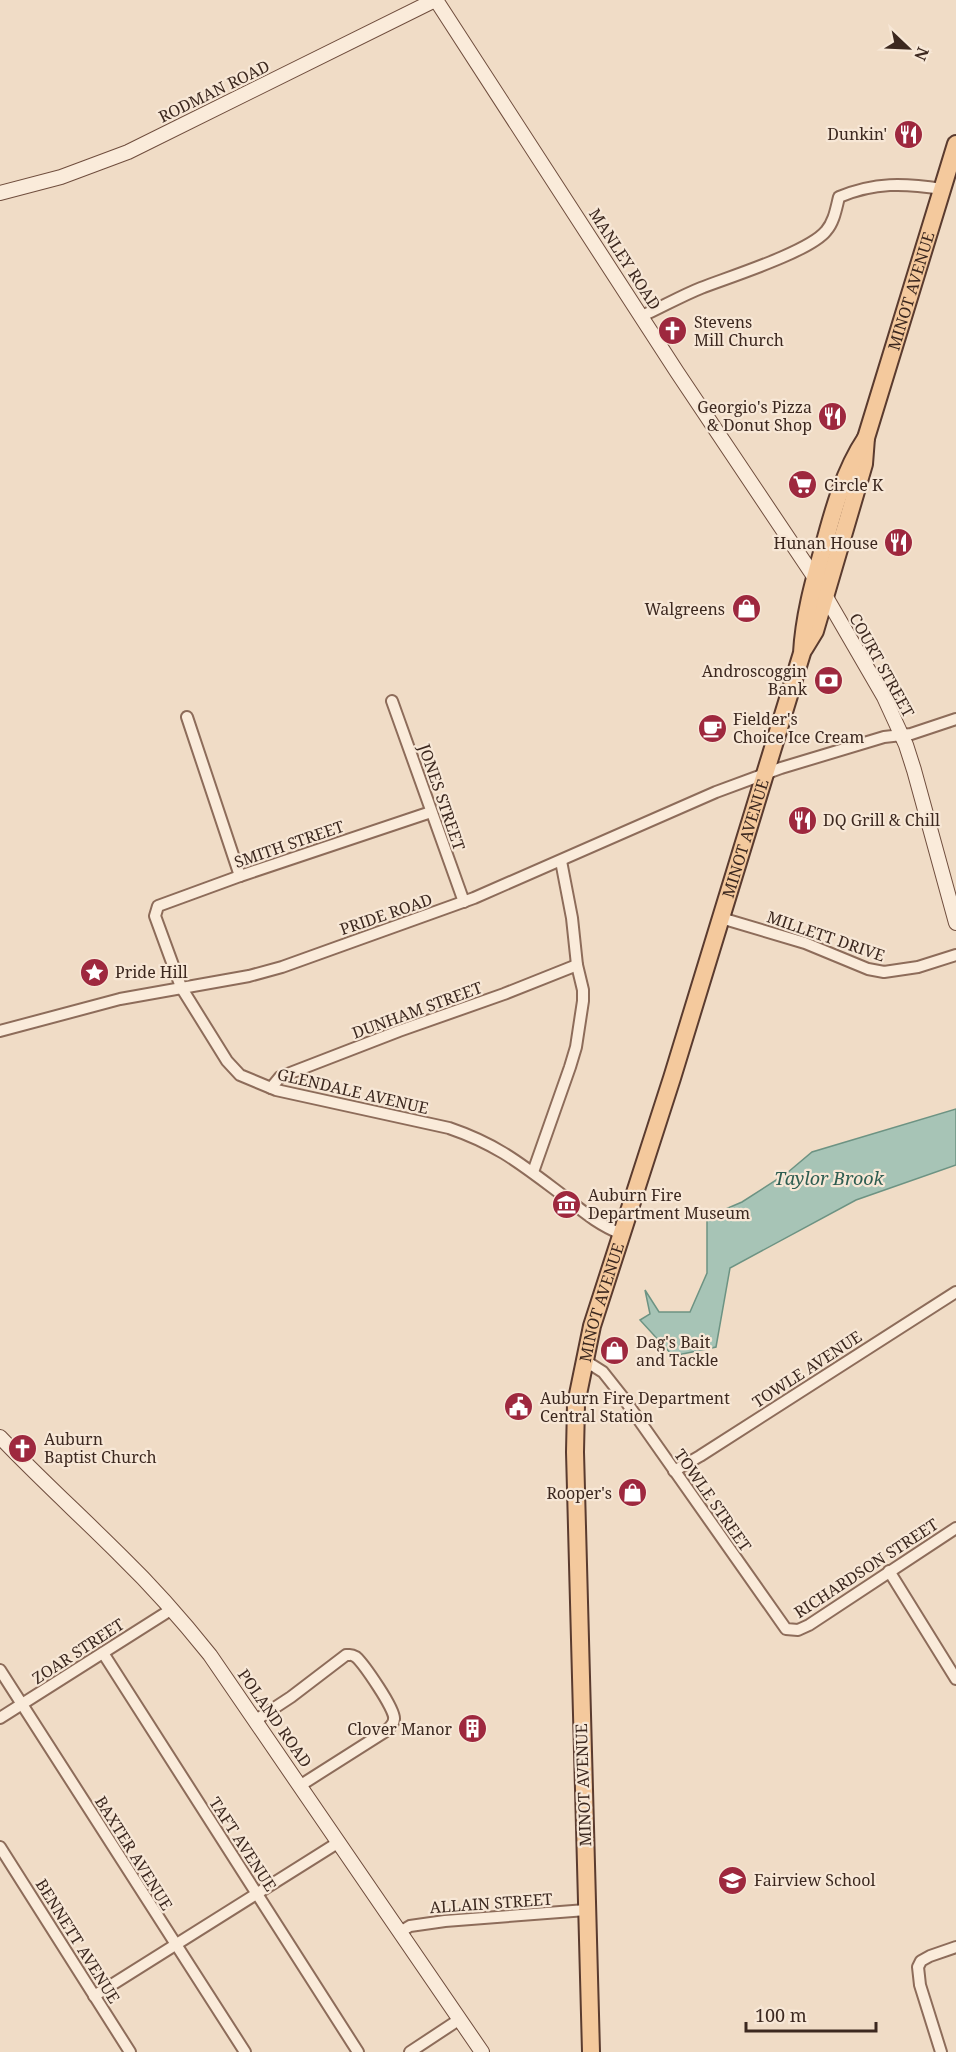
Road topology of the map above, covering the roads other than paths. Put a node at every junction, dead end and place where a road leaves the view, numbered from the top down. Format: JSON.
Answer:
{"nodes":[{"id":1,"x":436,"y":0,"type":"edge"},
{"id":2,"x":956,"y":144,"type":"edge"},
{"id":3,"x":942,"y":189,"type":"junction"},
{"id":4,"x":0,"y":193,"type":"edge"},
{"id":5,"x":642,"y":316,"type":"junction"},
{"id":6,"x":866,"y":438,"type":"junction"},
{"id":7,"x":815,"y":578,"type":"junction"},
{"id":8,"x":825,"y":597,"type":"junction"},
{"id":9,"x":802,"y":653,"type":"junction"},
{"id":10,"x":392,"y":701,"type":"dead end"},
{"id":11,"x":187,"y":717,"type":"dead end"},
{"id":12,"x":956,"y":719,"type":"edge"},
{"id":13,"x":901,"y":735,"type":"junction"},
{"id":14,"x":766,"y":774,"type":"junction"},
{"id":15,"x":431,"y":812,"type":"junction"},
{"id":16,"x":561,"y":861,"type":"junction"},
{"id":17,"x":240,"y":876,"type":"junction"},
{"id":18,"x":464,"y":902,"type":"junction"},
{"id":19,"x":158,"y":906,"type":"joint"},
{"id":20,"x":721,"y":918,"type":"junction"},
{"id":21,"x":956,"y":922,"type":"edge"},
{"id":22,"x":956,"y":955,"type":"edge"},
{"id":23,"x":576,"y":965,"type":"junction"},
{"id":24,"x":181,"y":987,"type":"junction"},
{"id":25,"x":0,"y":1031,"type":"edge"},
{"id":26,"x":271,"y":1088,"type":"junction"},
{"id":27,"x":532,"y":1172,"type":"junction"},
{"id":28,"x":622,"y":1234,"type":"junction"},
{"id":29,"x":956,"y":1292,"type":"edge"},
{"id":30,"x":584,"y":1360,"type":"junction"},
{"id":31,"x":0,"y":1437,"type":"edge"},
{"id":32,"x":674,"y":1470,"type":"junction"},
{"id":33,"x":956,"y":1528,"type":"edge"},
{"id":34,"x":889,"y":1571,"type":"junction"},
{"id":35,"x":172,"y":1609,"type":"junction"},
{"id":36,"x":792,"y":1631,"type":"joint"},
{"id":37,"x":103,"y":1653,"type":"junction"},
{"id":38,"x":0,"y":1670,"type":"edge"},
{"id":39,"x":956,"y":1679,"type":"edge"},
{"id":40,"x":22,"y":1704,"type":"junction"},
{"id":41,"x":0,"y":1718,"type":"edge"},
{"id":42,"x":256,"y":1720,"type":"junction"},
{"id":43,"x":301,"y":1785,"type":"junction"},
{"id":44,"x":339,"y":1842,"type":"junction"},
{"id":45,"x":0,"y":1847,"type":"edge"},
{"id":46,"x":257,"y":1894,"type":"junction"},
{"id":47,"x":586,"y":1910,"type":"junction"},
{"id":48,"x":400,"y":1932,"type":"junction"},
{"id":49,"x":176,"y":1946,"type":"junction"},
{"id":50,"x":956,"y":1947,"type":"edge"},
{"id":51,"x":94,"y":1996,"type":"junction"},
{"id":52,"x":460,"y":2019,"type":"junction"},
{"id":53,"x":130,"y":2052,"type":"edge"},
{"id":54,"x":245,"y":2052,"type":"edge"},
{"id":55,"x":358,"y":2052,"type":"edge"},
{"id":56,"x":410,"y":2052,"type":"edge"},
{"id":57,"x":482,"y":2052,"type":"edge"},
{"id":58,"x":591,"y":2052,"type":"edge"},
{"id":59,"x":941,"y":2052,"type":"edge"}],
"edges":[{"from":1,"to":4,"type":"street","name":"RODMAN ROAD"},
{"from":1,"to":5,"type":"street","name":"MANLEY ROAD"},
{"from":2,"to":3,"type":"main road","name":"MINOT AVENUE"},
{"from":3,"to":5,"type":"street"},
{"from":3,"to":6,"type":"main road","name":"MINOT AVENUE"},
{"from":5,"to":7,"type":"street","name":"MANLEY ROAD"},
{"from":6,"to":7,"type":"main road","name":"MINOT AVENUE"},
{"from":6,"to":8,"type":"main road","name":"MINOT AVENUE"},
{"from":7,"to":8,"type":"street","name":"MANLEY ROAD"},
{"from":7,"to":9,"type":"main road","name":"MINOT AVENUE"},
{"from":8,"to":9,"type":"main road","name":"MINOT AVENUE"},
{"from":8,"to":13,"type":"street","name":"COURT STREET"},
{"from":9,"to":14,"type":"main road","name":"MINOT AVENUE"},
{"from":10,"to":15,"type":"street","name":"JONES STREET"},
{"from":11,"to":17,"type":"street"},
{"from":12,"to":13,"type":"street","name":"PRIDE ROAD"},
{"from":13,"to":14,"type":"street","name":"PRIDE ROAD"},
{"from":13,"to":21,"type":"street","name":"COURT STREET"},
{"from":14,"to":16,"type":"street","name":"PRIDE ROAD"},
{"from":14,"to":20,"type":"main road","name":"MINOT AVENUE"},
{"from":15,"to":17,"type":"street","name":"SMITH STREET"},
{"from":15,"to":18,"type":"street","name":"JONES STREET"},
{"from":16,"to":18,"type":"street","name":"PRIDE ROAD"},
{"from":16,"to":23,"type":"street"},
{"from":17,"to":19,"type":"street","name":"SMITH STREET"},
{"from":18,"to":24,"type":"street","name":"PRIDE ROAD"},
{"from":19,"to":24,"type":"street","name":"GLENDALE AVENUE"},
{"from":20,"to":22,"type":"street","name":"MILLETT DRIVE"},
{"from":20,"to":28,"type":"main road","name":"MINOT AVENUE"},
{"from":23,"to":26,"type":"street","name":"DUNHAM STREET"},
{"from":23,"to":27,"type":"street"},
{"from":24,"to":25,"type":"street","name":"PRIDE ROAD"},
{"from":24,"to":26,"type":"street","name":"GLENDALE AVENUE"},
{"from":26,"to":27,"type":"street","name":"GLENDALE AVENUE"},
{"from":27,"to":28,"type":"street","name":"GLENDALE AVENUE"},
{"from":28,"to":30,"type":"main road","name":"MINOT AVENUE"},
{"from":29,"to":32,"type":"street","name":"TOWLE AVENUE"},
{"from":30,"to":32,"type":"street","name":"TOWLE STREET"},
{"from":30,"to":47,"type":"main road","name":"MINOT AVENUE"},
{"from":31,"to":35,"type":"street","name":"POLAND ROAD"},
{"from":32,"to":36,"type":"street","name":"TOWLE STREET"},
{"from":33,"to":34,"type":"street","name":"RICHARDSON STREET"},
{"from":34,"to":36,"type":"street","name":"RICHARDSON STREET"},
{"from":34,"to":39,"type":"street"},
{"from":35,"to":37,"type":"street","name":"ZOAR STREET"},
{"from":35,"to":42,"type":"street","name":"POLAND ROAD"},
{"from":37,"to":40,"type":"street","name":"ZOAR STREET"},
{"from":37,"to":46,"type":"street","name":"TAFT AVENUE"},
{"from":38,"to":40,"type":"street","name":"BAXTER AVENUE"},
{"from":40,"to":41,"type":"street","name":"ZOAR STREET"},
{"from":40,"to":49,"type":"street","name":"BAXTER AVENUE"},
{"from":42,"to":43,"type":"street","name":"POLAND ROAD"},
{"from":42,"to":43,"type":"street"},
{"from":43,"to":44,"type":"street","name":"POLAND ROAD"},
{"from":44,"to":46,"type":"street"},
{"from":44,"to":48,"type":"street","name":"POLAND ROAD"},
{"from":45,"to":51,"type":"street","name":"BENNETT AVENUE"},
{"from":46,"to":49,"type":"street"},
{"from":46,"to":55,"type":"street","name":"TAFT AVENUE"},
{"from":47,"to":48,"type":"street","name":"ALLAIN STREET"},
{"from":47,"to":58,"type":"main road","name":"MINOT AVENUE"},
{"from":48,"to":52,"type":"street","name":"POLAND ROAD"},
{"from":49,"to":51,"type":"street"},
{"from":49,"to":54,"type":"street","name":"BAXTER AVENUE"},
{"from":50,"to":59,"type":"street"},
{"from":51,"to":53,"type":"street","name":"BENNETT AVENUE"},
{"from":52,"to":56,"type":"street"},
{"from":52,"to":57,"type":"street","name":"POLAND ROAD"}]}
